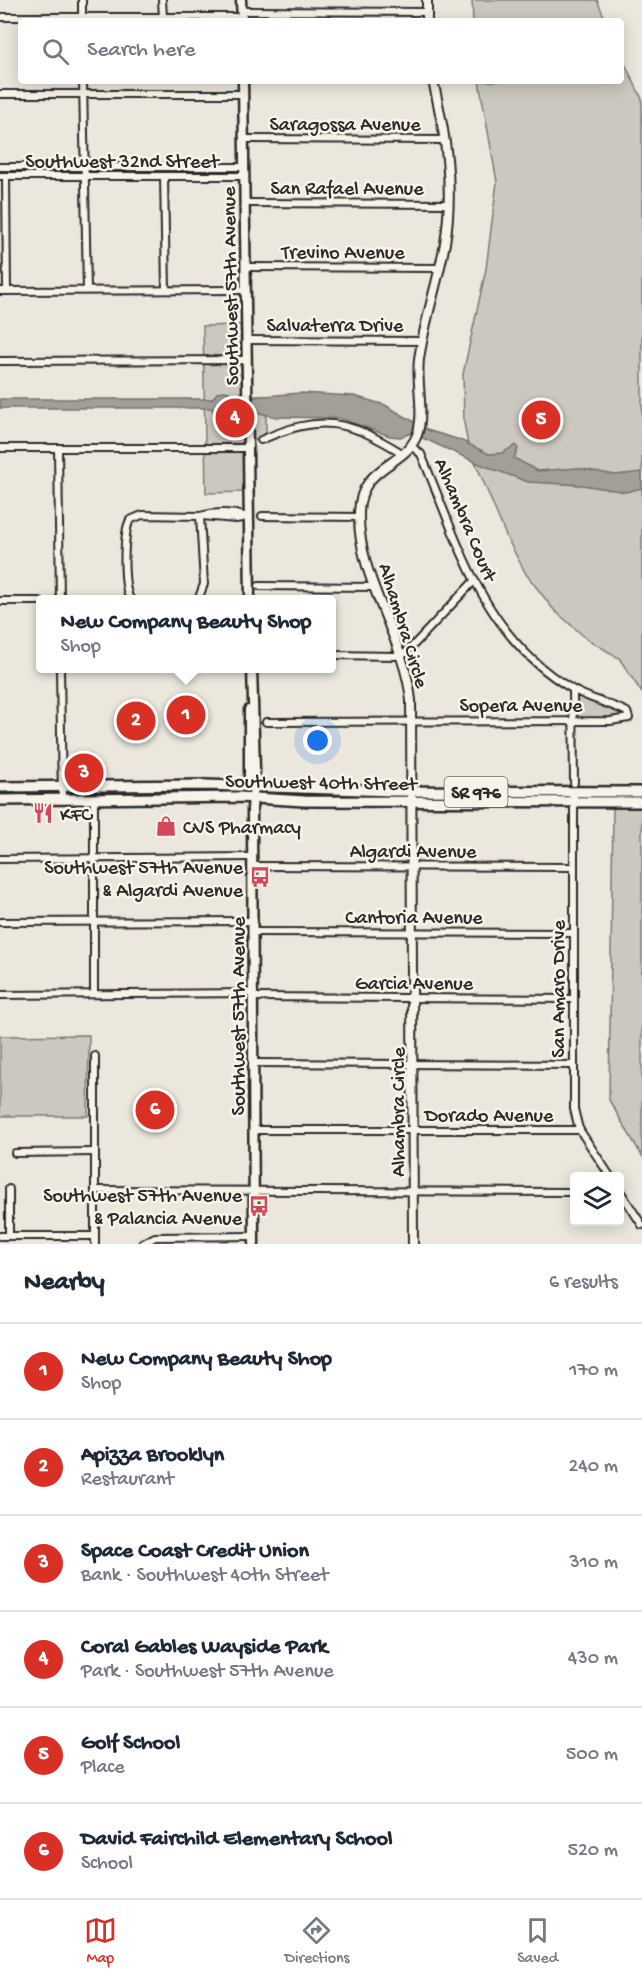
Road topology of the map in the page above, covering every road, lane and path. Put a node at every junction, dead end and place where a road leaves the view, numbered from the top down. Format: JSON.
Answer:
{"nodes":[{"id":1,"x":82,"y":0,"type":"edge"},
{"id":2,"x":162,"y":0,"type":"edge"},
{"id":3,"x":241,"y":0,"type":"edge"},
{"id":4,"x":426,"y":0,"type":"edge"},
{"id":5,"x":242,"y":16,"type":"edge"},
{"id":6,"x":0,"y":17,"type":"edge"},
{"id":7,"x":163,"y":17,"type":"junction"},
{"id":8,"x":427,"y":17,"type":"edge"},
{"id":9,"x":41,"y":18,"type":"edge"},
{"id":10,"x":82,"y":18,"type":"edge"},
{"id":11,"x":122,"y":18,"type":"edge"},
{"id":12,"x":83,"y":84,"type":"edge"},
{"id":13,"x":243,"y":84,"type":"edge"},
{"id":14,"x":434,"y":84,"type":"edge"},
{"id":15,"x":0,"y":94,"type":"edge"},
{"id":16,"x":84,"y":94,"type":"junction"},
{"id":17,"x":243,"y":94,"type":"junction"},
{"id":18,"x":244,"y":139,"type":"junction"},
{"id":19,"x":446,"y":140,"type":"junction"},
{"id":20,"x":0,"y":167,"type":"edge"},
{"id":21,"x":85,"y":167,"type":"junction"},
{"id":22,"x":244,"y":172,"type":"junction"},
{"id":23,"x":85,"y":176,"type":"junction"},
{"id":24,"x":164,"y":176,"type":"junction"},
{"id":25,"x":3,"y":177,"type":"edge"},
{"id":26,"x":244,"y":203,"type":"junction"},
{"id":27,"x":449,"y":204,"type":"junction"},
{"id":28,"x":246,"y":267,"type":"junction"},
{"id":29,"x":439,"y":268,"type":"junction"},
{"id":30,"x":87,"y":290,"type":"junction"},
{"id":31,"x":166,"y":290,"type":"junction"},
{"id":32,"x":246,"y":290,"type":"junction"},
{"id":33,"x":4,"y":291,"type":"edge"},
{"id":34,"x":247,"y":340,"type":"junction"},
{"id":35,"x":422,"y":341,"type":"junction"},
{"id":36,"x":247,"y":360,"type":"junction"},
{"id":37,"x":0,"y":361,"type":"edge"},
{"id":38,"x":261,"y":440,"type":"dead end"},
{"id":39,"x":411,"y":446,"type":"junction"},
{"id":40,"x":0,"y":448,"type":"edge"},
{"id":41,"x":249,"y":448,"type":"junction"},
{"id":42,"x":58,"y":449,"type":"junction"},
{"id":43,"x":402,"y":453,"type":"junction"},
{"id":44,"x":200,"y":516,"type":"junction"},
{"id":45,"x":262,"y":516,"type":"dead end"},
{"id":46,"x":249,"y":517,"type":"junction"},
{"id":47,"x":359,"y":517,"type":"junction"},
{"id":48,"x":474,"y":581,"type":"junction"},
{"id":49,"x":259,"y":586,"type":"dead end"},
{"id":50,"x":375,"y":587,"type":"junction"},
{"id":51,"x":60,"y":595,"type":"edge"},
{"id":52,"x":128,"y":595,"type":"edge"},
{"id":53,"x":200,"y":595,"type":"edge"},
{"id":54,"x":250,"y":595,"type":"edge"},
{"id":55,"x":0,"y":601,"type":"edge"},
{"id":56,"x":36,"y":601,"type":"edge"},
{"id":57,"x":336,"y":655,"type":"edge"},
{"id":58,"x":400,"y":655,"type":"junction"},
{"id":59,"x":60,"y":673,"type":"edge"},
{"id":60,"x":252,"y":673,"type":"edge"},
{"id":61,"x":573,"y":690,"type":"junction"},
{"id":62,"x":630,"y":716,"type":"joint"},
{"id":63,"x":412,"y":720,"type":"junction"},
{"id":64,"x":573,"y":721,"type":"junction"},
{"id":65,"x":266,"y":722,"type":"dead end"},
{"id":66,"x":62,"y":786,"type":"junction"},
{"id":67,"x":130,"y":786,"type":"junction"},
{"id":68,"x":140,"y":786,"type":"junction"},
{"id":69,"x":0,"y":787,"type":"edge"},
{"id":70,"x":252,"y":787,"type":"junction"},
{"id":71,"x":574,"y":792,"type":"junction"},
{"id":72,"x":642,"y":792,"type":"edge"},
{"id":73,"x":413,"y":796,"type":"junction"},
{"id":74,"x":117,"y":798,"type":"junction"},
{"id":75,"x":129,"y":798,"type":"junction"},
{"id":76,"x":252,"y":798,"type":"junction"},
{"id":77,"x":62,"y":799,"type":"junction"},
{"id":78,"x":94,"y":799,"type":"junction"},
{"id":79,"x":0,"y":800,"type":"edge"},
{"id":80,"x":642,"y":802,"type":"edge"},
{"id":81,"x":94,"y":858,"type":"junction"},
{"id":82,"x":0,"y":859,"type":"edge"},
{"id":83,"x":253,"y":861,"type":"junction"},
{"id":84,"x":413,"y":866,"type":"junction"},
{"id":85,"x":574,"y":867,"type":"junction"},
{"id":86,"x":254,"y":921,"type":"junction"},
{"id":87,"x":0,"y":922,"type":"edge"},
{"id":88,"x":94,"y":922,"type":"junction"},
{"id":89,"x":254,"y":932,"type":"junction"},
{"id":90,"x":413,"y":932,"type":"junction"},
{"id":91,"x":574,"y":933,"type":"junction"},
{"id":92,"x":94,"y":994,"type":"junction"},
{"id":93,"x":0,"y":995,"type":"edge"},
{"id":94,"x":254,"y":995,"type":"junction"},
{"id":95,"x":413,"y":998,"type":"junction"},
{"id":96,"x":574,"y":999,"type":"junction"},
{"id":97,"x":95,"y":1056,"type":"dead end"},
{"id":98,"x":254,"y":1063,"type":"junction"},
{"id":99,"x":413,"y":1064,"type":"junction"},
{"id":100,"x":574,"y":1065,"type":"junction"},
{"id":101,"x":254,"y":1130,"type":"junction"},
{"id":102,"x":580,"y":1130,"type":"junction"},
{"id":103,"x":413,"y":1131,"type":"junction"},
{"id":104,"x":95,"y":1152,"type":"junction"},
{"id":105,"x":15,"y":1153,"type":"dead end"},
{"id":106,"x":607,"y":1172,"type":"edge"},
{"id":107,"x":9,"y":1189,"type":"dead end"},
{"id":108,"x":95,"y":1190,"type":"junction"},
{"id":109,"x":254,"y":1190,"type":"junction"},
{"id":110,"x":413,"y":1192,"type":"junction"},
{"id":111,"x":570,"y":1192,"type":"edge"},
{"id":112,"x":624,"y":1198,"type":"edge"},
{"id":113,"x":642,"y":1225,"type":"edge"},
{"id":114,"x":0,"y":1236,"type":"edge"},
{"id":115,"x":9,"y":1236,"type":"junction"},
{"id":116,"x":94,"y":1236,"type":"junction"},
{"id":117,"x":254,"y":1240,"type":"edge"},
{"id":118,"x":94,"y":1244,"type":"edge"},
{"id":119,"x":142,"y":1244,"type":"edge"},
{"id":120,"x":413,"y":1244,"type":"edge"}],
"edges":[{"from":1,"to":10,"type":"street"},
{"from":2,"to":7,"type":"street"},
{"from":3,"to":5,"type":"main road"},
{"from":4,"to":8,"type":"street"},
{"from":5,"to":7,"type":"street"},
{"from":5,"to":8,"type":"street"},
{"from":6,"to":9,"type":"street"},
{"from":7,"to":11,"type":"street"},
{"from":12,"to":16,"type":"street"},
{"from":13,"to":17,"type":"main road","name":"Southwest 57th Avenue"},
{"from":14,"to":19,"type":"street","name":"Alhambra Circle"},
{"from":15,"to":16,"type":"street"},
{"from":16,"to":17,"type":"street"},
{"from":16,"to":21,"type":"street"},
{"from":17,"to":18,"type":"main road","name":"Southwest 57th Avenue"},
{"from":18,"to":19,"type":"street","name":"Saragossa Avenue"},
{"from":18,"to":22,"type":"main road","name":"Southwest 57th Avenue"},
{"from":19,"to":27,"type":"street","name":"Alhambra Circle"},
{"from":20,"to":21,"type":"street","name":"Southwest 32nd Street"},
{"from":21,"to":22,"type":"street","name":"Southwest 32nd Street"},
{"from":21,"to":23,"type":"street"},
{"from":22,"to":24,"type":"street","name":"Southwest 32nd Street"},
{"from":22,"to":26,"type":"main road","name":"Southwest 57th Avenue"},
{"from":23,"to":24,"type":"street","name":"Southwest 32nd Street"},
{"from":23,"to":25,"type":"street","name":"Southwest 32nd Street"},
{"from":23,"to":30,"type":"street"},
{"from":24,"to":31,"type":"street"},
{"from":25,"to":33,"type":"street"},
{"from":26,"to":27,"type":"street","name":"San Rafael Avenue"},
{"from":26,"to":28,"type":"main road","name":"Southwest 57th Avenue"},
{"from":27,"to":29,"type":"street","name":"Alhambra Circle"},
{"from":28,"to":29,"type":"street","name":"Trevino Avenue"},
{"from":28,"to":32,"type":"main road","name":"Southwest 57th Avenue"},
{"from":29,"to":35,"type":"street","name":"Alhambra Circle"},
{"from":30,"to":31,"type":"street"},
{"from":30,"to":33,"type":"street"},
{"from":31,"to":32,"type":"street"},
{"from":32,"to":34,"type":"main road","name":"Southwest 57th Avenue"},
{"from":34,"to":35,"type":"street","name":"Salvaterra Drive"},
{"from":34,"to":36,"type":"main road","name":"Southwest 57th Avenue"},
{"from":35,"to":39,"type":"street","name":"Alhambra Circle"},
{"from":36,"to":37,"type":"street"},
{"from":36,"to":41,"type":"main road","name":"Southwest 57th Avenue"},
{"from":38,"to":43,"type":"street"},
{"from":39,"to":43,"type":"street","name":"Alhambra Circle"},
{"from":39,"to":48,"type":"street","name":"Alhambra Court"},
{"from":40,"to":42,"type":"street"},
{"from":41,"to":42,"type":"street"},
{"from":41,"to":46,"type":"main road","name":"Southwest 57th Avenue"},
{"from":42,"to":51,"type":"street"},
{"from":43,"to":47,"type":"street","name":"Alhambra Circle"},
{"from":44,"to":46,"type":"street"},
{"from":44,"to":52,"type":"street"},
{"from":44,"to":53,"type":"street"},
{"from":45,"to":47,"type":"street"},
{"from":46,"to":54,"type":"main road","name":"Southwest 57th Avenue"},
{"from":47,"to":50,"type":"street","name":"Alhambra Circle"},
{"from":48,"to":58,"type":"street"},
{"from":48,"to":61,"type":"street","name":"Alhambra Court"},
{"from":49,"to":50,"type":"street"},
{"from":50,"to":58,"type":"street","name":"Alhambra Circle"},
{"from":55,"to":56,"type":"street"},
{"from":57,"to":58,"type":"street"},
{"from":58,"to":63,"type":"street","name":"Alhambra Circle"},
{"from":59,"to":66,"type":"street"},
{"from":60,"to":70,"type":"main road","name":"Southwest 57th Avenue"},
{"from":61,"to":62,"type":"street","name":"Alhambra Court"},
{"from":61,"to":64,"type":"street","name":"San Amaro Drive"},
{"from":62,"to":64,"type":"street","name":"Sopera Avenue"},
{"from":63,"to":64,"type":"street","name":"Sopera Avenue"},
{"from":63,"to":65,"type":"street","name":"Sopera Avenue"},
{"from":63,"to":73,"type":"street","name":"Alhambra Circle"},
{"from":64,"to":71,"type":"street","name":"San Amaro Drive"},
{"from":66,"to":67,"type":"main road","name":"Southwest 40th Street","number":"SR 976"},
{"from":66,"to":69,"type":"main road","name":"Southwest 40th Street","number":"SR 976"},
{"from":66,"to":77,"type":"street"},
{"from":67,"to":68,"type":"main road","name":"Southwest 40th Street","number":"SR 976"},
{"from":67,"to":74,"type":"main road"},
{"from":68,"to":70,"type":"main road","name":"Southwest 40th Street","number":"SR 976"},
{"from":68,"to":75,"type":"main road"},
{"from":70,"to":73,"type":"main road","name":"Southwest 40th Street","number":"SR 976"},
{"from":70,"to":76,"type":"main road","name":"Southwest 57th Avenue"},
{"from":71,"to":72,"type":"main road","name":"Southwest 40th Street","number":"SR 976"},
{"from":71,"to":73,"type":"main road","name":"Southwest 40th Street","number":"SR 976"},
{"from":71,"to":80,"type":"main road","name":"Southwest 40th Street","number":"SR 976"},
{"from":71,"to":85,"type":"street","name":"San Amaro Drive"},
{"from":73,"to":76,"type":"main road","name":"Southwest 40th Street","number":"SR 976"},
{"from":73,"to":84,"type":"street","name":"Alhambra Circle"},
{"from":74,"to":75,"type":"main road","name":"Southwest 40th Street","number":"SR 976"},
{"from":74,"to":78,"type":"main road","name":"Southwest 40th Street","number":"SR 976"},
{"from":75,"to":76,"type":"main road","name":"Southwest 40th Street","number":"SR 976"},
{"from":76,"to":83,"type":"main road","name":"Southwest 57th Avenue"},
{"from":77,"to":78,"type":"main road","name":"Southwest 40th Street","number":"SR 976"},
{"from":77,"to":79,"type":"main road","name":"Southwest 40th Street","number":"SR 976"},
{"from":78,"to":81,"type":"street"},
{"from":81,"to":82,"type":"street","name":"Algardi Avenue"},
{"from":81,"to":83,"type":"street","name":"Algardi Avenue"},
{"from":81,"to":88,"type":"street"},
{"from":83,"to":84,"type":"street","name":"Algardi Avenue"},
{"from":83,"to":86,"type":"main road","name":"Southwest 57th Avenue"},
{"from":84,"to":85,"type":"street","name":"Algardi Avenue"},
{"from":84,"to":90,"type":"street","name":"Alhambra Circle"},
{"from":85,"to":91,"type":"street","name":"San Amaro Drive"},
{"from":86,"to":88,"type":"street"},
{"from":86,"to":89,"type":"main road","name":"Southwest 57th Avenue"},
{"from":87,"to":88,"type":"street"},
{"from":88,"to":92,"type":"street"},
{"from":89,"to":90,"type":"street","name":"Cantoria Avenue"},
{"from":89,"to":94,"type":"main road","name":"Southwest 57th Avenue"},
{"from":90,"to":91,"type":"street","name":"Cantoria Avenue"},
{"from":90,"to":95,"type":"street","name":"Alhambra Circle"},
{"from":91,"to":96,"type":"street","name":"San Amaro Drive"},
{"from":92,"to":93,"type":"street","name":"Garcia Avenue"},
{"from":92,"to":94,"type":"street","name":"Garcia Avenue"},
{"from":94,"to":95,"type":"street","name":"Garcia Avenue"},
{"from":94,"to":98,"type":"main road","name":"Southwest 57th Avenue"},
{"from":95,"to":96,"type":"street","name":"Garcia Avenue"},
{"from":95,"to":99,"type":"street","name":"Alhambra Circle"},
{"from":96,"to":100,"type":"street","name":"San Amaro Drive"},
{"from":97,"to":104,"type":"street"},
{"from":98,"to":99,"type":"street"},
{"from":98,"to":101,"type":"main road","name":"Southwest 57th Avenue"},
{"from":99,"to":100,"type":"street"},
{"from":99,"to":103,"type":"street","name":"Alhambra Circle"},
{"from":100,"to":102,"type":"street","name":"San Amaro Drive"},
{"from":101,"to":103,"type":"street","name":"Dorado Avenue"},
{"from":101,"to":109,"type":"main road","name":"Southwest 57th Avenue"},
{"from":102,"to":103,"type":"street","name":"Dorado Avenue"},
{"from":102,"to":106,"type":"street","name":"San Amaro Drive"},
{"from":103,"to":110,"type":"street","name":"Alhambra Circle"},
{"from":104,"to":105,"type":"street"},
{"from":104,"to":108,"type":"street"},
{"from":107,"to":115,"type":"street"},
{"from":108,"to":109,"type":"street"},
{"from":108,"to":116,"type":"street"},
{"from":109,"to":110,"type":"street"},
{"from":109,"to":117,"type":"main road","name":"Southwest 57th Avenue"},
{"from":110,"to":111,"type":"street"},
{"from":110,"to":120,"type":"street","name":"Alhambra Circle"},
{"from":112,"to":113,"type":"street"},
{"from":114,"to":115,"type":"street"},
{"from":115,"to":116,"type":"street"},
{"from":116,"to":118,"type":"street"},
{"from":117,"to":119,"type":"street"}]}
